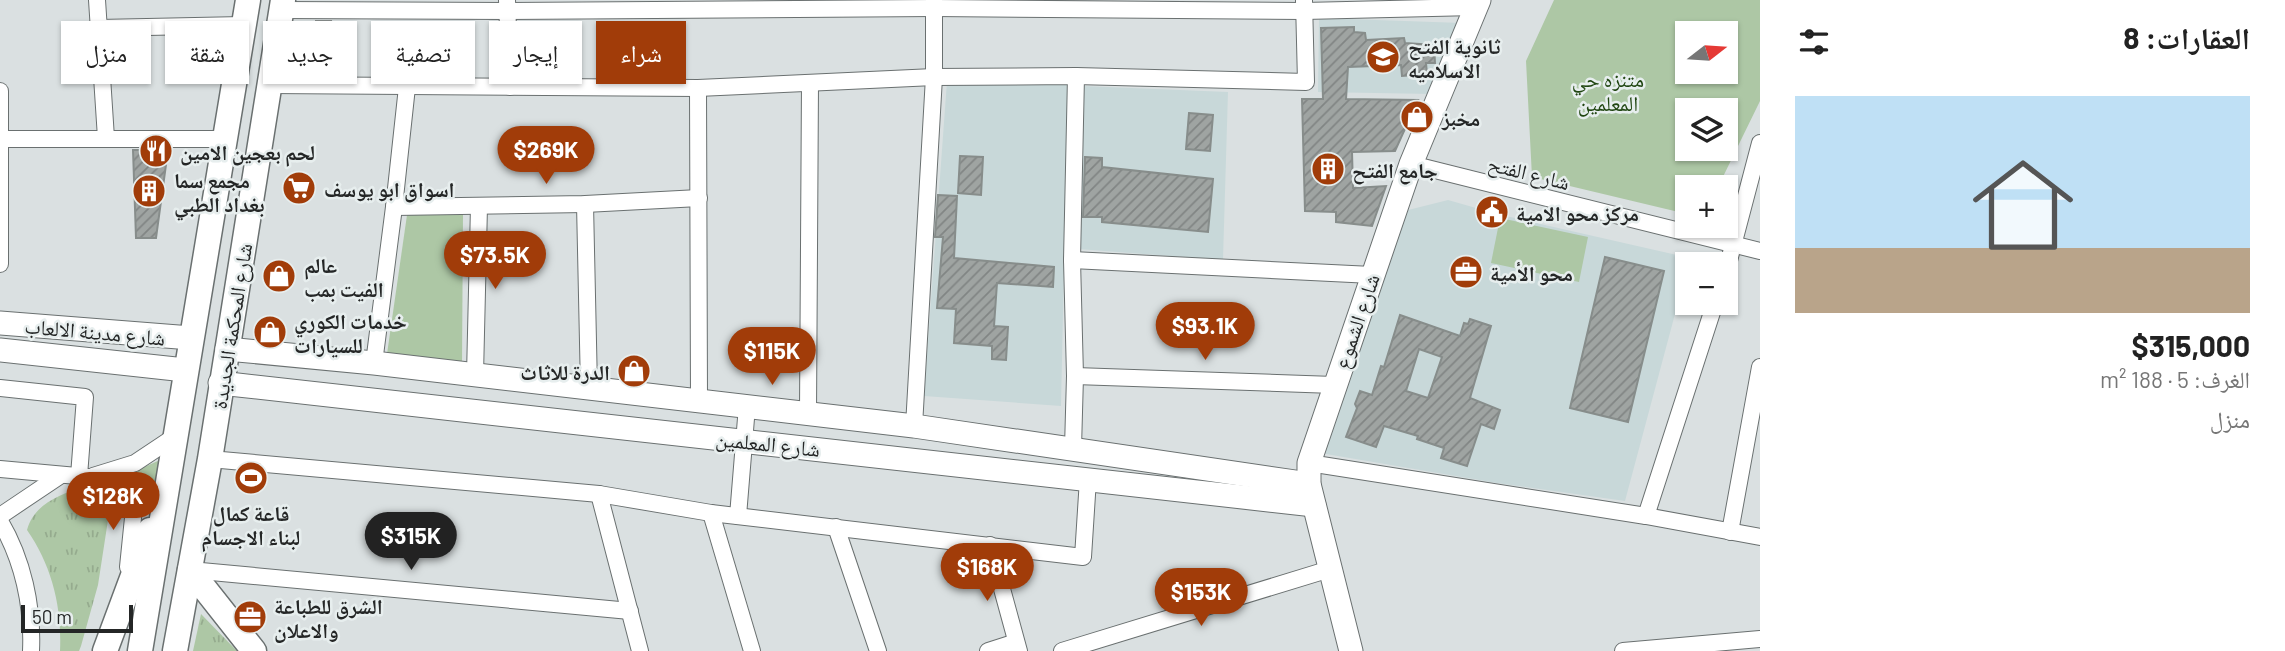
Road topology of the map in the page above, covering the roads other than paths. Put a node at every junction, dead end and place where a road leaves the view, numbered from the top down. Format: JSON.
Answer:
{"nodes":[{"id":1,"x":97,"y":0,"type":"edge"},
{"id":2,"x":248,"y":0,"type":"edge"},
{"id":3,"x":1477,"y":3,"type":"edge"},
{"id":4,"x":934,"y":4,"type":"edge"},
{"id":5,"x":282,"y":5,"type":"edge"},
{"id":6,"x":507,"y":6,"type":"edge"},
{"id":7,"x":1304,"y":6,"type":"edge"},
{"id":8,"x":98,"y":21,"type":"edge"},
{"id":9,"x":244,"y":21,"type":"edge"},
{"id":10,"x":1076,"y":76,"type":"junction"},
{"id":11,"x":934,"y":77,"type":"junction"},
{"id":12,"x":810,"y":83,"type":"junction"},
{"id":13,"x":103,"y":84,"type":"edge"},
{"id":14,"x":233,"y":84,"type":"edge"},
{"id":15,"x":270,"y":85,"type":"junction"},
{"id":16,"x":407,"y":87,"type":"junction"},
{"id":17,"x":510,"y":87,"type":"junction"},
{"id":18,"x":698,"y":88,"type":"junction"},
{"id":19,"x":0,"y":91,"type":"edge"},
{"id":20,"x":106,"y":138,"type":"junction"},
{"id":21,"x":1,"y":139,"type":"edge"},
{"id":22,"x":223,"y":139,"type":"junction"},
{"id":23,"x":1760,"y":143,"type":"edge"},
{"id":24,"x":1411,"y":164,"type":"junction"},
{"id":25,"x":699,"y":198,"type":"junction"},
{"id":26,"x":585,"y":204,"type":"junction"},
{"id":27,"x":479,"y":206,"type":"junction"},
{"id":28,"x":394,"y":207,"type":"junction"},
{"id":29,"x":1734,"y":246,"type":"junction"},
{"id":30,"x":1760,"y":251,"type":"edge"},
{"id":31,"x":1732,"y":252,"type":"edge"},
{"id":32,"x":1072,"y":260,"type":"junction"},
{"id":33,"x":0,"y":264,"type":"edge"},
{"id":34,"x":1373,"y":275,"type":"junction"},
{"id":35,"x":1711,"y":315,"type":"edge"},
{"id":36,"x":0,"y":323,"type":"edge"},
{"id":37,"x":191,"y":338,"type":"junction"},
{"id":38,"x":227,"y":349,"type":"junction"},
{"id":39,"x":0,"y":350,"type":"edge"},
{"id":40,"x":374,"y":363,"type":"junction"},
{"id":41,"x":1760,"y":367,"type":"edge"},
{"id":42,"x":185,"y":370,"type":"junction"},
{"id":43,"x":475,"y":375,"type":"junction"},
{"id":44,"x":1075,"y":376,"type":"junction"},
{"id":45,"x":220,"y":383,"type":"junction"},
{"id":46,"x":1334,"y":385,"type":"junction"},
{"id":47,"x":0,"y":387,"type":"edge"},
{"id":48,"x":589,"y":388,"type":"junction"},
{"id":49,"x":699,"y":401,"type":"junction"},
{"id":50,"x":747,"y":406,"type":"junction"},
{"id":51,"x":808,"y":413,"type":"junction"},
{"id":52,"x":914,"y":426,"type":"junction"},
{"id":53,"x":174,"y":437,"type":"junction"},
{"id":54,"x":744,"y":441,"type":"junction"},
{"id":55,"x":1073,"y":448,"type":"junction"},
{"id":56,"x":210,"y":458,"type":"junction"},
{"id":57,"x":0,"y":469,"type":"edge"},
{"id":58,"x":61,"y":475,"type":"junction"},
{"id":59,"x":83,"y":477,"type":"junction"},
{"id":60,"x":1088,"y":479,"type":"junction"},
{"id":61,"x":168,"y":484,"type":"junction"},
{"id":62,"x":1311,"y":484,"type":"junction"},
{"id":63,"x":599,"y":494,"type":"junction"},
{"id":64,"x":711,"y":513,"type":"junction"},
{"id":65,"x":0,"y":516,"type":"edge"},
{"id":66,"x":738,"y":516,"type":"junction"},
{"id":67,"x":1646,"y":516,"type":"junction"},
{"id":68,"x":0,"y":522,"type":"edge"},
{"id":69,"x":836,"y":527,"type":"junction"},
{"id":70,"x":1730,"y":532,"type":"junction"},
{"id":71,"x":1760,"y":537,"type":"edge"},
{"id":72,"x":990,"y":545,"type":"junction"},
{"id":73,"x":1330,"y":569,"type":"junction"},
{"id":74,"x":190,"y":570,"type":"junction"},
{"id":75,"x":125,"y":593,"type":"junction"},
{"id":76,"x":630,"y":611,"type":"junction"},
{"id":77,"x":1760,"y":639,"type":"edge"},
{"id":78,"x":1017,"y":646,"type":"edge"},
{"id":79,"x":31,"y":651,"type":"edge"},
{"id":80,"x":105,"y":651,"type":"edge"},
{"id":81,"x":140,"y":651,"type":"edge"},
{"id":82,"x":175,"y":651,"type":"edge"},
{"id":83,"x":254,"y":651,"type":"edge"},
{"id":84,"x":640,"y":651,"type":"edge"},
{"id":85,"x":752,"y":651,"type":"edge"},
{"id":86,"x":878,"y":651,"type":"edge"},
{"id":87,"x":988,"y":651,"type":"edge"},
{"id":88,"x":1062,"y":651,"type":"edge"},
{"id":89,"x":1351,"y":651,"type":"edge"},
{"id":90,"x":1623,"y":651,"type":"edge"}],
"edges":[{"from":1,"to":8,"type":"street"},
{"from":2,"to":9,"type":"main road","name":"شارع المحكمة الجديدة"},
{"from":3,"to":7,"type":"street"},
{"from":3,"to":24,"type":"street","name":"شارع الشموع"},
{"from":4,"to":6,"type":"street"},
{"from":4,"to":7,"type":"street"},
{"from":4,"to":11,"type":"street"},
{"from":5,"to":6,"type":"street"},
{"from":5,"to":15,"type":"main road","name":"شارع المحكمة الجديدة"},
{"from":6,"to":17,"type":"street"},
{"from":7,"to":10,"type":"street"},
{"from":10,"to":11,"type":"street"},
{"from":10,"to":32,"type":"street"},
{"from":11,"to":12,"type":"street"},
{"from":11,"to":52,"type":"street"},
{"from":12,"to":18,"type":"street"},
{"from":12,"to":51,"type":"street"},
{"from":13,"to":20,"type":"street"},
{"from":14,"to":22,"type":"main road","name":"شارع المحكمة الجديدة"},
{"from":15,"to":16,"type":"street"},
{"from":15,"to":38,"type":"main road","name":"شارع المحكمة الجديدة"},
{"from":16,"to":17,"type":"street"},
{"from":16,"to":28,"type":"street"},
{"from":17,"to":18,"type":"street"},
{"from":18,"to":25,"type":"street"},
{"from":19,"to":21,"type":"street"},
{"from":20,"to":21,"type":"street"},
{"from":20,"to":22,"type":"street"},
{"from":21,"to":33,"type":"street"},
{"from":22,"to":37,"type":"main road","name":"شارع المحكمة الجديدة"},
{"from":23,"to":29,"type":"street"},
{"from":24,"to":29,"type":"street","name":"شارع الفتح"},
{"from":24,"to":34,"type":"street","name":"شارع الشموع"},
{"from":25,"to":26,"type":"street"},
{"from":25,"to":49,"type":"street"},
{"from":26,"to":27,"type":"street"},
{"from":26,"to":48,"type":"street"},
{"from":27,"to":28,"type":"street"},
{"from":27,"to":43,"type":"street"},
{"from":28,"to":40,"type":"street"},
{"from":29,"to":30,"type":"street","name":"شارع الفتح"},
{"from":29,"to":31,"type":"street"},
{"from":32,"to":34,"type":"street"},
{"from":32,"to":44,"type":"street"},
{"from":34,"to":46,"type":"street","name":"شارع الشموع"},
{"from":35,"to":67,"type":"street"},
{"from":36,"to":37,"type":"street","name":"شارع مدينة الالعاب"},
{"from":37,"to":42,"type":"main road","name":"شارع المحكمة الجديدة"},
{"from":38,"to":40,"type":"street","name":"شارع المعلمين"},
{"from":38,"to":45,"type":"main road","name":"شارع المحكمة الجديدة"},
{"from":39,"to":42,"type":"street","name":"شارع مدينة الالعاب"},
{"from":40,"to":43,"type":"street","name":"شارع المعلمين"},
{"from":41,"to":70,"type":"street"},
{"from":42,"to":53,"type":"main road","name":"شارع المحكمة الجديدة"},
{"from":43,"to":48,"type":"street","name":"شارع المعلمين"},
{"from":44,"to":46,"type":"street"},
{"from":44,"to":55,"type":"street"},
{"from":45,"to":54,"type":"street","name":"شارع المعلمين"},
{"from":45,"to":56,"type":"main road","name":"شارع المحكمة الجديدة"},
{"from":46,"to":62,"type":"street","name":"شارع الشموع"},
{"from":47,"to":59,"type":"street"},
{"from":48,"to":49,"type":"street","name":"شارع المعلمين"},
{"from":49,"to":50,"type":"street","name":"شارع المعلمين"},
{"from":50,"to":51,"type":"street","name":"شارع المعلمين"},
{"from":50,"to":54,"type":"street"},
{"from":51,"to":52,"type":"street","name":"شارع المعلمين"},
{"from":52,"to":55,"type":"street","name":"شارع المعلمين"},
{"from":53,"to":59,"type":"street"},
{"from":53,"to":61,"type":"main road","name":"شارع المحكمة الجديدة"},
{"from":54,"to":60,"type":"street","name":"شارع المعلمين"},
{"from":54,"to":66,"type":"street"},
{"from":55,"to":62,"type":"street","name":"شارع المعلمين"},
{"from":56,"to":63,"type":"street"},
{"from":56,"to":74,"type":"main road","name":"شارع المحكمة الجديدة"},
{"from":57,"to":58,"type":"street"},
{"from":58,"to":59,"type":"street"},
{"from":58,"to":65,"type":"street"},
{"from":59,"to":75,"type":"street"},
{"from":60,"to":62,"type":"street","name":"شارع المعلمين"},
{"from":60,"to":72,"type":"street"},
{"from":61,"to":75,"type":"main road"},
{"from":61,"to":81,"type":"main road","name":"شارع المحكمة الجديدة"},
{"from":62,"to":67,"type":"street"},
{"from":62,"to":73,"type":"street"},
{"from":63,"to":64,"type":"street"},
{"from":63,"to":76,"type":"street"},
{"from":64,"to":66,"type":"street"},
{"from":64,"to":85,"type":"street"},
{"from":66,"to":69,"type":"street"},
{"from":67,"to":70,"type":"street"},
{"from":68,"to":79,"type":"street"},
{"from":69,"to":72,"type":"street"},
{"from":69,"to":86,"type":"street"},
{"from":70,"to":71,"type":"street"},
{"from":72,"to":78,"type":"street"},
{"from":73,"to":88,"type":"street"},
{"from":73,"to":89,"type":"street"},
{"from":74,"to":76,"type":"street"},
{"from":74,"to":82,"type":"main road","name":"شارع المحكمة الجديدة"},
{"from":74,"to":83,"type":"main road"},
{"from":75,"to":80,"type":"main road"},
{"from":76,"to":84,"type":"street"},
{"from":77,"to":90,"type":"street"},
{"from":78,"to":87,"type":"street"}]}
